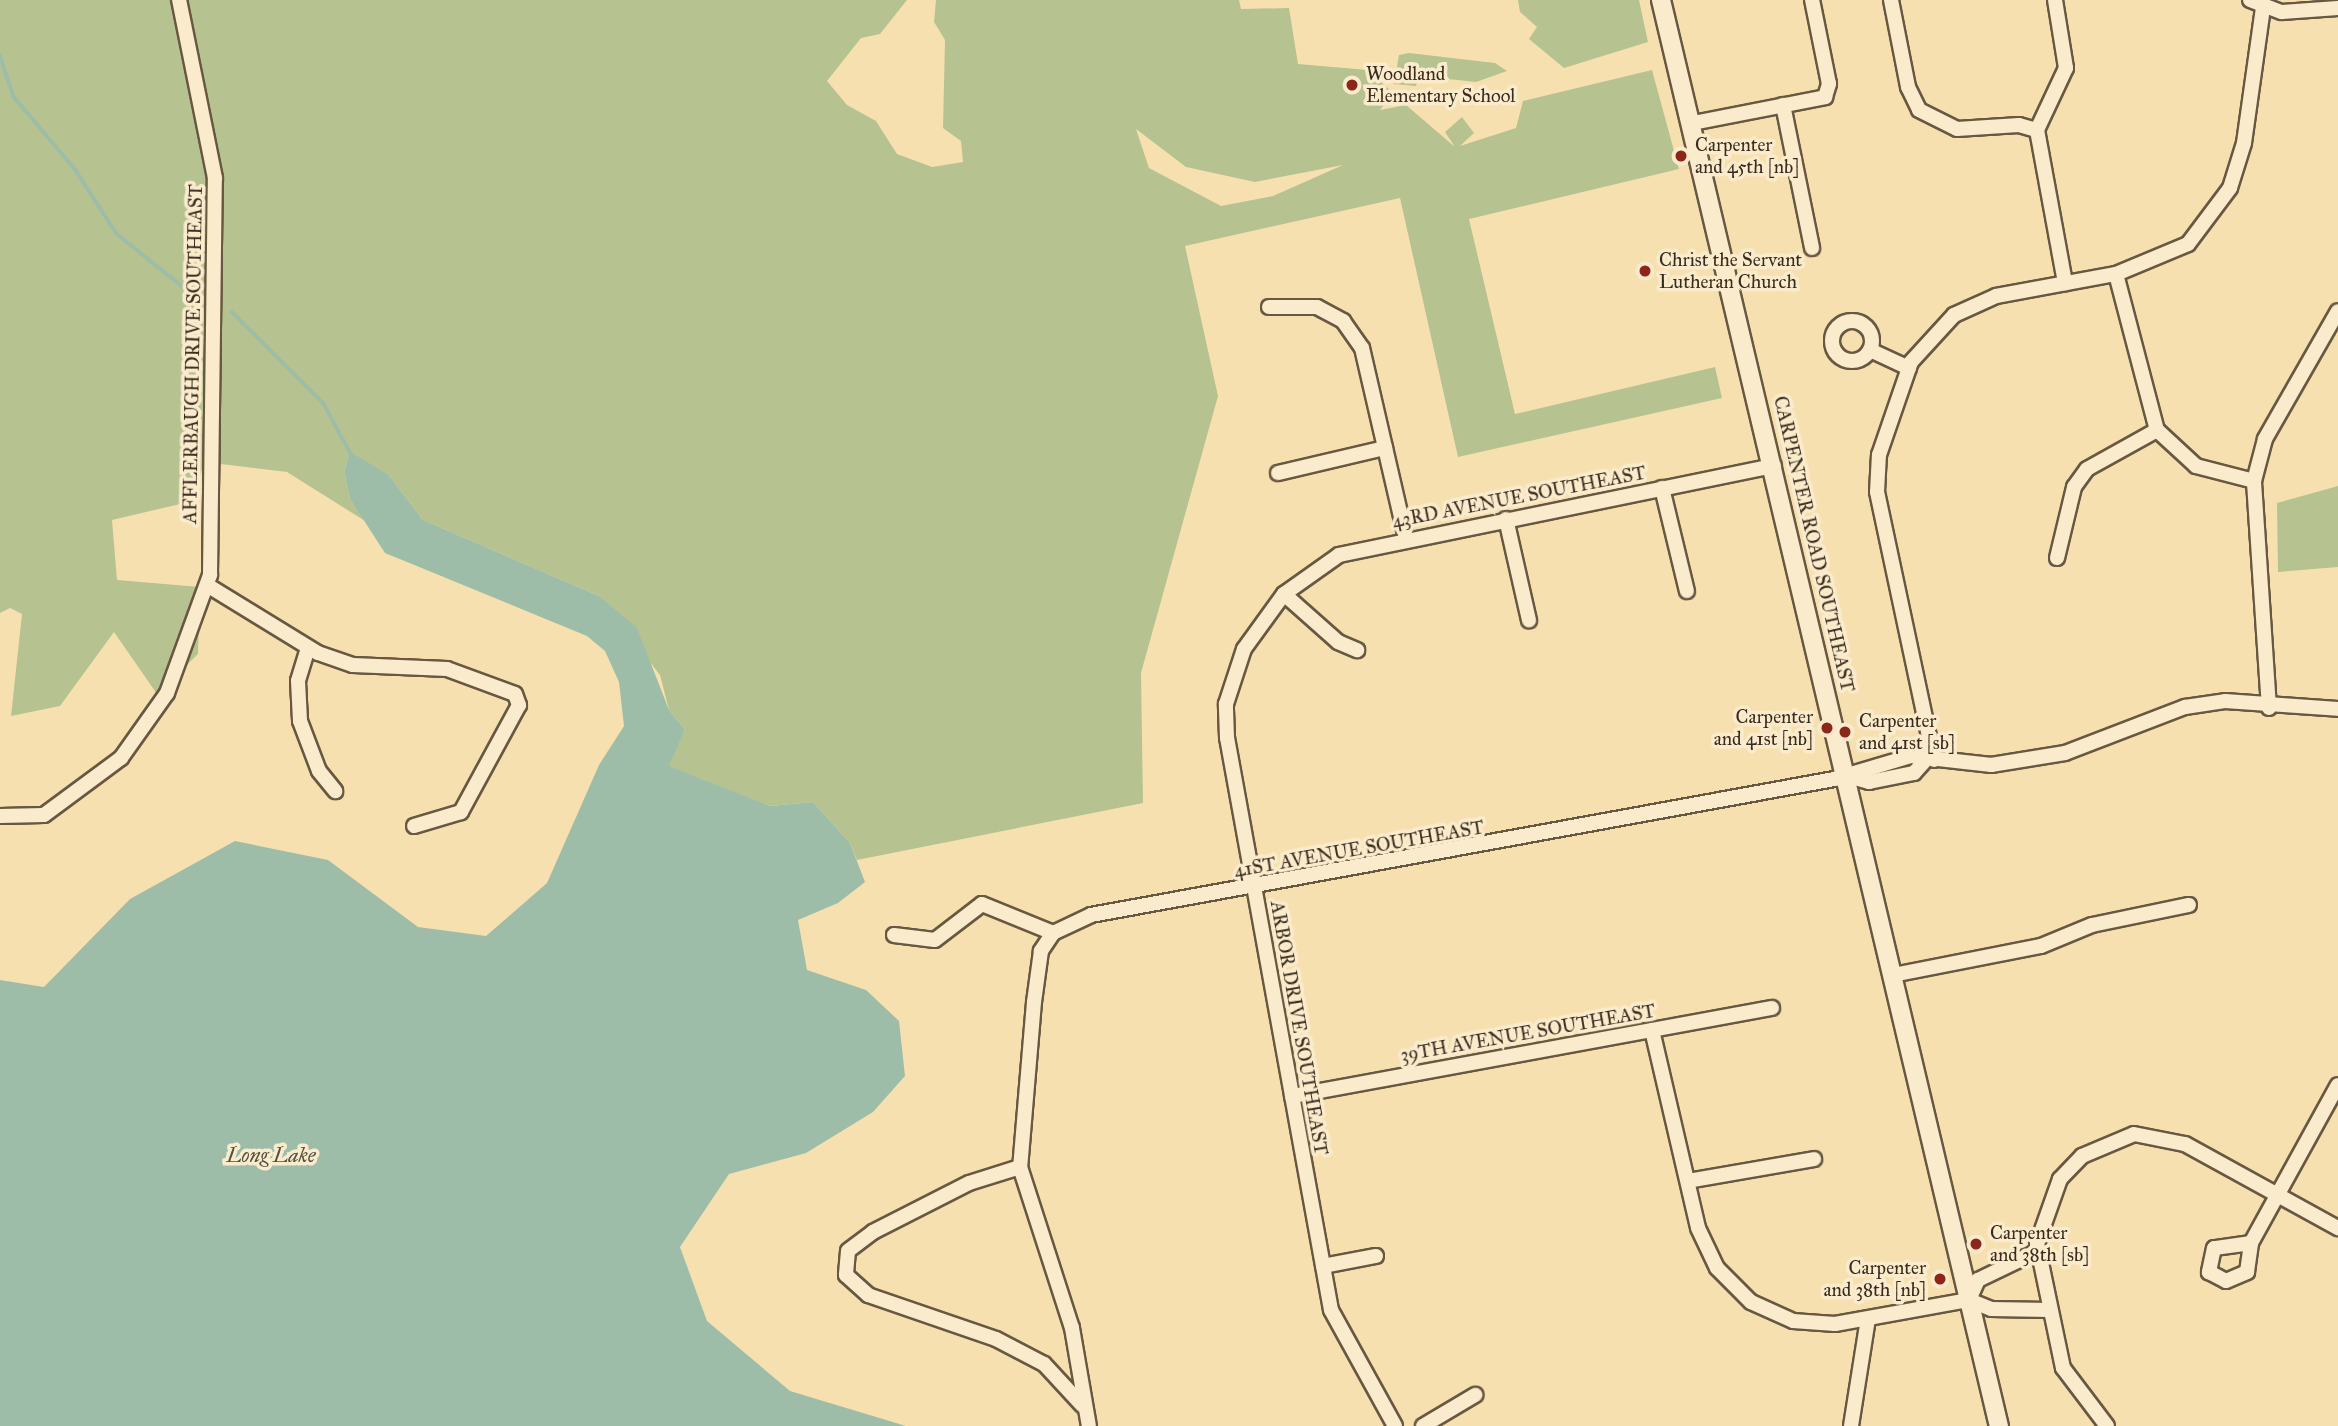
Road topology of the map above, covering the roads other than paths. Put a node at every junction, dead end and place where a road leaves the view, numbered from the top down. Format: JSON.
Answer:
{"nodes":[{"id":1,"x":179,"y":0,"type":"edge"},
{"id":2,"x":1661,"y":0,"type":"edge"},
{"id":3,"x":1812,"y":0,"type":"edge"},
{"id":4,"x":1891,"y":0,"type":"edge"},
{"id":5,"x":2055,"y":0,"type":"edge"},
{"id":6,"x":2250,"y":0,"type":"edge"},
{"id":7,"x":2263,"y":8,"type":"junction"},
{"id":8,"x":2338,"y":8,"type":"edge"},
{"id":9,"x":1783,"y":105,"type":"junction"},
{"id":10,"x":1693,"y":123,"type":"junction"},
{"id":11,"x":2038,"y":130,"type":"junction"},
{"id":12,"x":1812,"y":248,"type":"dead end"},
{"id":13,"x":2116,"y":274,"type":"junction"},
{"id":14,"x":2065,"y":283,"type":"junction"},
{"id":15,"x":1269,"y":307,"type":"dead end"},
{"id":16,"x":2338,"y":311,"type":"edge"},
{"id":17,"x":1870,"y":350,"type":"dead end"},
{"id":18,"x":1909,"y":368,"type":"junction"},
{"id":19,"x":2157,"y":430,"type":"junction"},
{"id":20,"x":1385,"y":448,"type":"junction"},
{"id":21,"x":1774,"y":466,"type":"junction"},
{"id":22,"x":1278,"y":473,"type":"dead end"},
{"id":23,"x":2254,"y":481,"type":"junction"},
{"id":24,"x":1662,"y":488,"type":"junction"},
{"id":25,"x":1506,"y":519,"type":"junction"},
{"id":26,"x":1406,"y":539,"type":"junction"},
{"id":27,"x":2057,"y":558,"type":"dead end"},
{"id":28,"x":207,"y":585,"type":"junction"},
{"id":29,"x":1687,"y":591,"type":"dead end"},
{"id":30,"x":1284,"y":594,"type":"junction"},
{"id":31,"x":1529,"y":620,"type":"dead end"},
{"id":32,"x":309,"y":648,"type":"junction"},
{"id":33,"x":1357,"y":650,"type":"dead end"},
{"id":34,"x":2269,"y":708,"type":"junction"},
{"id":35,"x":2338,"y":709,"type":"edge"},
{"id":36,"x":1929,"y":761,"type":"junction"},
{"id":37,"x":1848,"y":776,"type":"junction"},
{"id":38,"x":335,"y":791,"type":"dead end"},
{"id":39,"x":0,"y":816,"type":"edge"},
{"id":40,"x":414,"y":826,"type":"dead end"},
{"id":41,"x":1253,"y":888,"type":"junction"},
{"id":42,"x":2189,"y":905,"type":"dead end"},
{"id":43,"x":1053,"y":933,"type":"junction"},
{"id":44,"x":894,"y":934,"type":"dead end"},
{"id":45,"x":1893,"y":975,"type":"junction"},
{"id":46,"x":1772,"y":1008,"type":"dead end"},
{"id":47,"x":1652,"y":1030,"type":"junction"},
{"id":48,"x":2338,"y":1085,"type":"edge"},
{"id":49,"x":1292,"y":1096,"type":"junction"},
{"id":50,"x":1814,"y":1159,"type":"dead end"},
{"id":51,"x":1020,"y":1167,"type":"junction"},
{"id":52,"x":1688,"y":1181,"type":"junction"},
{"id":53,"x":2278,"y":1195,"type":"junction"},
{"id":54,"x":2338,"y":1228,"type":"edge"},
{"id":55,"x":2251,"y":1243,"type":"dead end"},
{"id":56,"x":2038,"y":1251,"type":"junction"},
{"id":57,"x":1376,"y":1256,"type":"dead end"},
{"id":58,"x":1323,"y":1266,"type":"junction"},
{"id":59,"x":1969,"y":1300,"type":"junction"},
{"id":60,"x":2050,"y":1310,"type":"junction"},
{"id":61,"x":1868,"y":1319,"type":"junction"},
{"id":62,"x":1475,"y":1395,"type":"dead end"},
{"id":63,"x":1084,"y":1409,"type":"junction"},
{"id":64,"x":1088,"y":1426,"type":"edge"},
{"id":65,"x":1395,"y":1426,"type":"edge"},
{"id":66,"x":1423,"y":1426,"type":"edge"},
{"id":67,"x":1851,"y":1426,"type":"edge"},
{"id":68,"x":1999,"y":1426,"type":"edge"},
{"id":69,"x":2107,"y":1426,"type":"edge"}],
"edges":[{"from":1,"to":28,"type":"street","name":"AFFLERBAUGH DRIVE SOUTHEAST"},
{"from":2,"to":10,"type":"street","name":"CARPENTER ROAD SOUTHEAST"},
{"from":3,"to":9,"type":"street"},
{"from":4,"to":11,"type":"street"},
{"from":5,"to":11,"type":"street"},
{"from":6,"to":7,"type":"street"},
{"from":7,"to":8,"type":"street"},
{"from":7,"to":13,"type":"street"},
{"from":9,"to":10,"type":"street"},
{"from":9,"to":12,"type":"street"},
{"from":10,"to":21,"type":"street","name":"CARPENTER ROAD SOUTHEAST"},
{"from":11,"to":14,"type":"street"},
{"from":13,"to":14,"type":"street"},
{"from":13,"to":19,"type":"street"},
{"from":14,"to":18,"type":"street"},
{"from":15,"to":20,"type":"street"},
{"from":16,"to":23,"type":"street"},
{"from":17,"to":18,"type":"street"},
{"from":18,"to":36,"type":"street"},
{"from":19,"to":23,"type":"street"},
{"from":19,"to":27,"type":"street"},
{"from":20,"to":22,"type":"street"},
{"from":20,"to":26,"type":"street"},
{"from":21,"to":24,"type":"street","name":"43RD AVENUE SOUTHEAST"},
{"from":21,"to":37,"type":"street","name":"CARPENTER ROAD SOUTHEAST"},
{"from":23,"to":34,"type":"street"},
{"from":24,"to":25,"type":"street","name":"43RD AVENUE SOUTHEAST"},
{"from":24,"to":29,"type":"street"},
{"from":25,"to":26,"type":"street","name":"43RD AVENUE SOUTHEAST"},
{"from":25,"to":31,"type":"street"},
{"from":26,"to":30,"type":"street","name":"43RD AVENUE SOUTHEAST"},
{"from":28,"to":32,"type":"street"},
{"from":28,"to":39,"type":"street","name":"AFFLERBAUGH DRIVE SOUTHEAST"},
{"from":30,"to":33,"type":"street"},
{"from":30,"to":41,"type":"street","name":"ARBOR DRIVE SOUTHEAST"},
{"from":32,"to":38,"type":"street"},
{"from":32,"to":40,"type":"street"},
{"from":34,"to":35,"type":"street","name":"41ST AVENUE SOUTHEAST"},
{"from":34,"to":36,"type":"street","name":"41ST AVENUE SOUTHEAST"},
{"from":36,"to":37,"type":"street","name":"41ST AVENUE SOUTHEAST"},
{"from":37,"to":41,"type":"street","name":"41ST AVENUE SOUTHEAST"},
{"from":37,"to":45,"type":"street","name":"CARPENTER ROAD SOUTHEAST"},
{"from":41,"to":43,"type":"street","name":"41ST AVENUE SOUTHEAST"},
{"from":41,"to":49,"type":"street","name":"ARBOR DRIVE SOUTHEAST"},
{"from":42,"to":45,"type":"street"},
{"from":43,"to":44,"type":"street"},
{"from":43,"to":51,"type":"street"},
{"from":45,"to":59,"type":"street","name":"CARPENTER ROAD SOUTHEAST"},
{"from":46,"to":47,"type":"street","name":"39TH AVENUE SOUTHEAST"},
{"from":47,"to":49,"type":"street","name":"39TH AVENUE SOUTHEAST"},
{"from":47,"to":52,"type":"street"},
{"from":48,"to":53,"type":"street"},
{"from":49,"to":58,"type":"street","name":"ARBOR DRIVE SOUTHEAST"},
{"from":50,"to":52,"type":"street"},
{"from":51,"to":63,"type":"street"},
{"from":51,"to":63,"type":"street"},
{"from":52,"to":61,"type":"street"},
{"from":53,"to":54,"type":"street"},
{"from":53,"to":55,"type":"street"},
{"from":53,"to":56,"type":"street"},
{"from":56,"to":59,"type":"street"},
{"from":56,"to":60,"type":"street"},
{"from":57,"to":58,"type":"street"},
{"from":58,"to":65,"type":"street","name":"ARBOR DRIVE SOUTHEAST"},
{"from":59,"to":60,"type":"street"},
{"from":59,"to":61,"type":"street"},
{"from":59,"to":68,"type":"street","name":"CARPENTER ROAD SOUTHEAST"},
{"from":60,"to":69,"type":"street"},
{"from":61,"to":67,"type":"street"},
{"from":62,"to":66,"type":"street"},
{"from":63,"to":64,"type":"street"}]}
